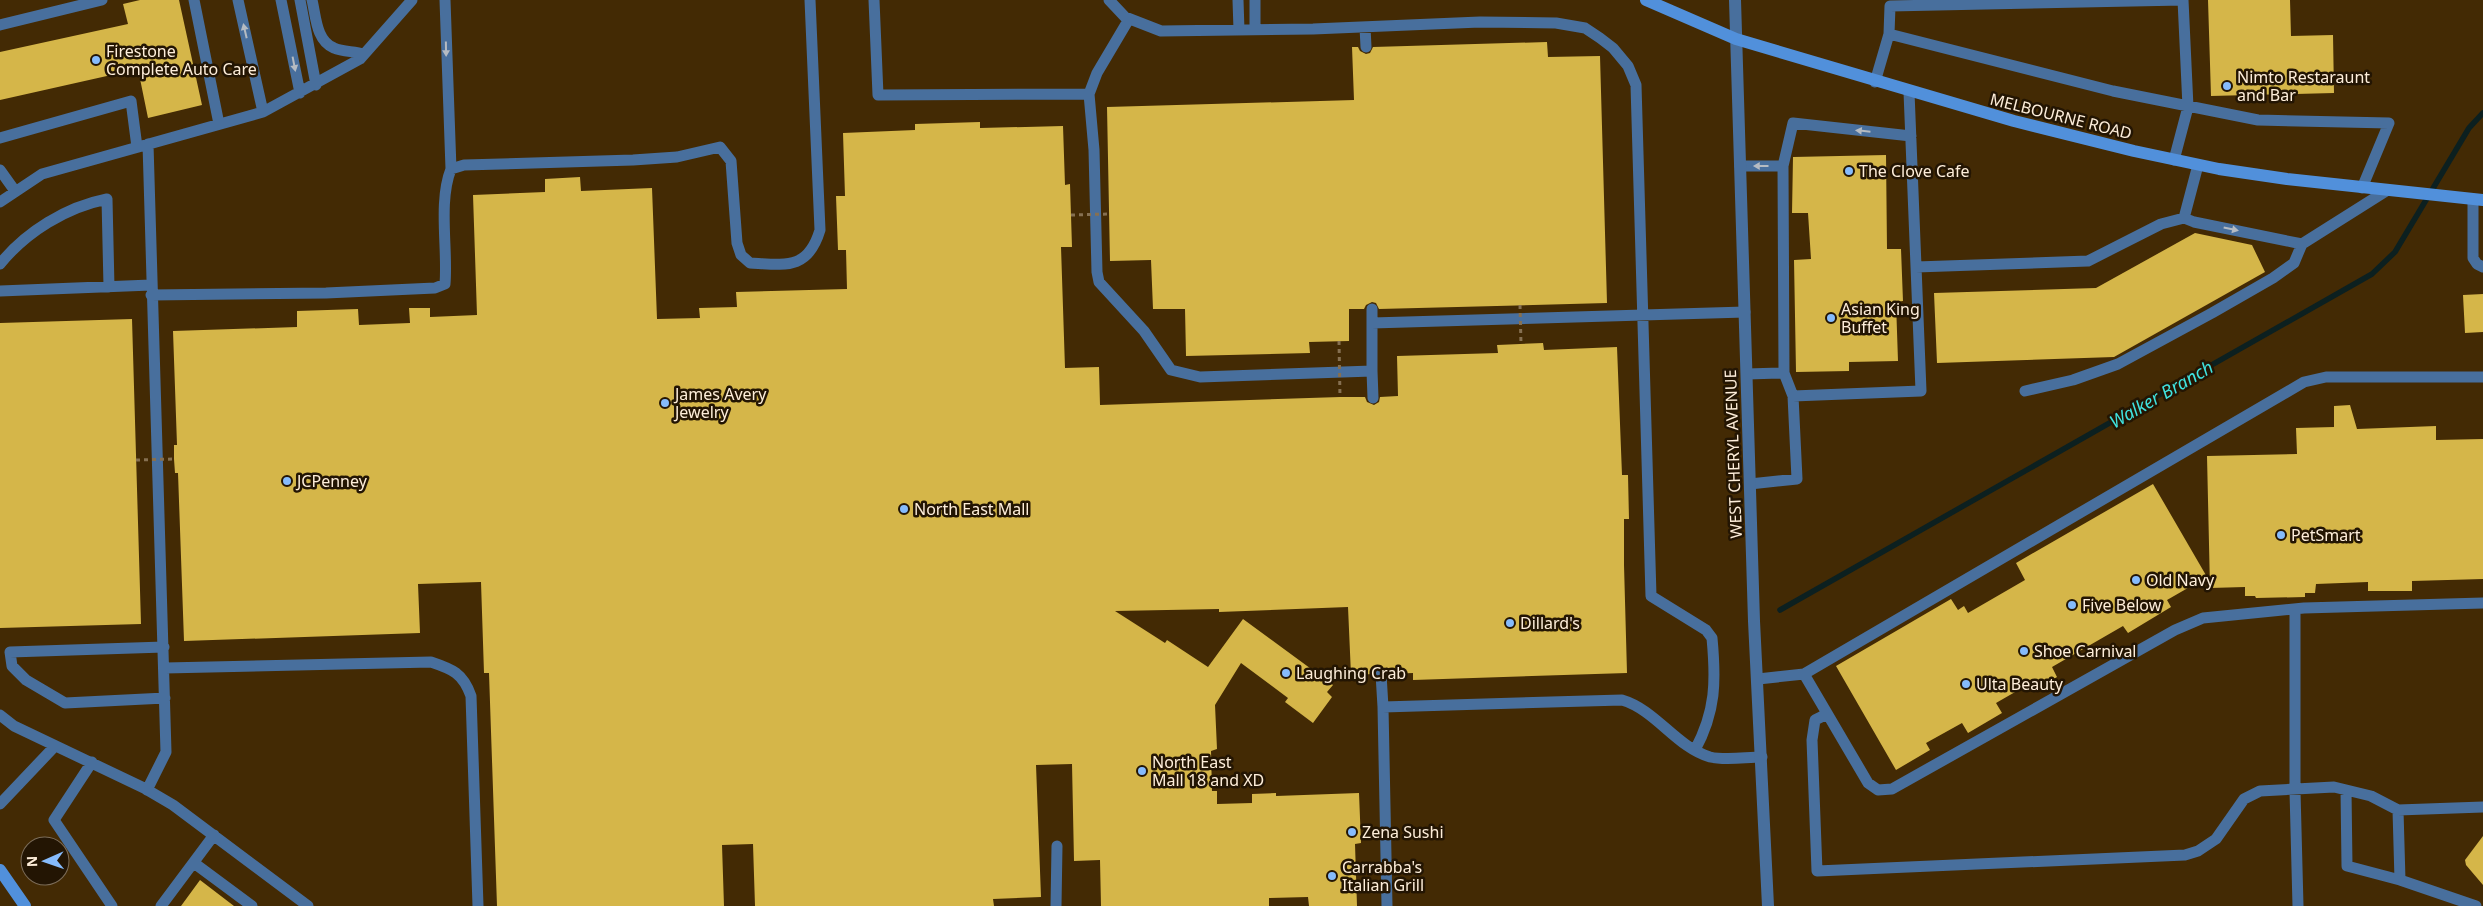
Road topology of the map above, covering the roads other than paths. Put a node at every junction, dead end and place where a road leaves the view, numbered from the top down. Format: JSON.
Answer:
{"nodes":[{"id":1,"x":102,"y":0,"type":"edge"},
{"id":2,"x":194,"y":0,"type":"edge"},
{"id":3,"x":238,"y":0,"type":"edge"},
{"id":4,"x":281,"y":0,"type":"edge"},
{"id":5,"x":300,"y":0,"type":"edge"},
{"id":6,"x":312,"y":0,"type":"edge"},
{"id":7,"x":412,"y":0,"type":"edge"},
{"id":8,"x":445,"y":0,"type":"edge"},
{"id":9,"x":810,"y":0,"type":"edge"},
{"id":10,"x":874,"y":0,"type":"edge"},
{"id":11,"x":1110,"y":0,"type":"edge"},
{"id":12,"x":1238,"y":0,"type":"edge"},
{"id":13,"x":1255,"y":0,"type":"edge"},
{"id":14,"x":1646,"y":0,"type":"edge"},
{"id":15,"x":1734,"y":0,"type":"edge"},
{"id":16,"x":2183,"y":0,"type":"edge"},
{"id":17,"x":1129,"y":19,"type":"junction"},
{"id":18,"x":0,"y":25,"type":"edge"},
{"id":19,"x":1365,"y":27,"type":"junction"},
{"id":20,"x":1255,"y":29,"type":"junction"},
{"id":21,"x":1239,"y":30,"type":"junction"},
{"id":22,"x":306,"y":32,"type":"junction"},
{"id":23,"x":1889,"y":34,"type":"junction"},
{"id":24,"x":1736,"y":40,"type":"junction"},
{"id":25,"x":1366,"y":47,"type":"dead end"},
{"id":26,"x":364,"y":54,"type":"junction"},
{"id":27,"x":1875,"y":82,"type":"junction"},
{"id":28,"x":316,"y":85,"type":"junction"},
{"id":29,"x":1910,"y":92,"type":"junction"},
{"id":30,"x":300,"y":93,"type":"junction"},
{"id":31,"x":1089,"y":94,"type":"junction"},
{"id":32,"x":2188,"y":107,"type":"junction"},
{"id":33,"x":263,"y":112,"type":"junction"},
{"id":34,"x":219,"y":124,"type":"junction"},
{"id":35,"x":1911,"y":136,"type":"junction"},
{"id":36,"x":0,"y":138,"type":"edge"},
{"id":37,"x":143,"y":145,"type":"junction"},
{"id":38,"x":2174,"y":160,"type":"junction"},
{"id":39,"x":2198,"y":165,"type":"junction"},
{"id":40,"x":1740,"y":166,"type":"junction"},
{"id":41,"x":1783,"y":166,"type":"junction"},
{"id":42,"x":451,"y":169,"type":"junction"},
{"id":43,"x":0,"y":170,"type":"edge"},
{"id":44,"x":2362,"y":188,"type":"junction"},
{"id":45,"x":15,"y":191,"type":"junction"},
{"id":46,"x":2388,"y":191,"type":"junction"},
{"id":47,"x":2478,"y":200,"type":"edge"},
{"id":48,"x":0,"y":202,"type":"edge"},
{"id":49,"x":2184,"y":218,"type":"junction"},
{"id":50,"x":2302,"y":244,"type":"junction"},
{"id":51,"x":0,"y":264,"type":"edge"},
{"id":52,"x":1916,"y":267,"type":"junction"},
{"id":53,"x":2483,"y":267,"type":"edge"},
{"id":54,"x":110,"y":287,"type":"junction"},
{"id":55,"x":0,"y":290,"type":"edge"},
{"id":56,"x":151,"y":290,"type":"junction"},
{"id":57,"x":1372,"y":309,"type":"dead end"},
{"id":58,"x":1745,"y":312,"type":"junction"},
{"id":59,"x":1642,"y":316,"type":"junction"},
{"id":60,"x":1372,"y":323,"type":"junction"},
{"id":61,"x":1372,"y":371,"type":"junction"},
{"id":62,"x":1784,"y":373,"type":"junction"},
{"id":63,"x":1747,"y":374,"type":"junction"},
{"id":64,"x":2483,"y":377,"type":"edge"},
{"id":65,"x":2025,"y":392,"type":"dead end"},
{"id":66,"x":1793,"y":396,"type":"junction"},
{"id":67,"x":1373,"y":398,"type":"dead end"},
{"id":68,"x":1750,"y":484,"type":"junction"},
{"id":69,"x":2483,"y":603,"type":"edge"},
{"id":70,"x":2296,"y":609,"type":"junction"},
{"id":71,"x":164,"y":647,"type":"junction"},
{"id":72,"x":164,"y":668,"type":"junction"},
{"id":73,"x":1381,"y":674,"type":"dead end"},
{"id":74,"x":1804,"y":674,"type":"junction"},
{"id":75,"x":1758,"y":679,"type":"junction"},
{"id":76,"x":165,"y":698,"type":"junction"},
{"id":77,"x":1383,"y":707,"type":"junction"},
{"id":78,"x":1827,"y":714,"type":"junction"},
{"id":79,"x":0,"y":715,"type":"edge"},
{"id":80,"x":55,"y":746,"type":"junction"},
{"id":81,"x":1696,"y":750,"type":"junction"},
{"id":82,"x":1762,"y":757,"type":"junction"},
{"id":83,"x":92,"y":762,"type":"junction"},
{"id":84,"x":147,"y":790,"type":"junction"},
{"id":85,"x":2346,"y":790,"type":"junction"},
{"id":86,"x":2295,"y":791,"type":"junction"},
{"id":87,"x":0,"y":804,"type":"edge"},
{"id":88,"x":2483,"y":807,"type":"edge"},
{"id":89,"x":2398,"y":810,"type":"junction"},
{"id":90,"x":214,"y":835,"type":"junction"},
{"id":91,"x":1057,"y":846,"type":"dead end"},
{"id":92,"x":194,"y":863,"type":"junction"},
{"id":93,"x":0,"y":870,"type":"edge"},
{"id":94,"x":2400,"y":880,"type":"junction"},
{"id":95,"x":25,"y":906,"type":"edge"},
{"id":96,"x":112,"y":906,"type":"edge"},
{"id":97,"x":161,"y":906,"type":"edge"},
{"id":98,"x":252,"y":906,"type":"edge"},
{"id":99,"x":308,"y":906,"type":"edge"},
{"id":100,"x":478,"y":906,"type":"edge"},
{"id":101,"x":1056,"y":906,"type":"edge"},
{"id":102,"x":1387,"y":906,"type":"edge"},
{"id":103,"x":1768,"y":906,"type":"edge"},
{"id":104,"x":2298,"y":906,"type":"edge"},
{"id":105,"x":2476,"y":906,"type":"edge"}],
"edges":[{"from":1,"to":18,"type":"lane"},
{"from":2,"to":34,"type":"lane"},
{"from":33,"to":3,"type":"lane","one_way":true},
{"from":4,"to":30,"type":"lane","one_way":true},
{"from":5,"to":22,"type":"lane"},
{"from":6,"to":22,"type":"lane"},
{"from":6,"to":26,"type":"lane"},
{"from":7,"to":26,"type":"lane"},
{"from":8,"to":42,"type":"lane","one_way":true},
{"from":9,"to":42,"type":"lane"},
{"from":10,"to":31,"type":"lane"},
{"from":11,"to":17,"type":"lane"},
{"from":12,"to":21,"type":"lane"},
{"from":13,"to":20,"type":"lane"},
{"from":14,"to":24,"type":"main road","name":"MELBOURNE ROAD"},
{"from":15,"to":24,"type":"street","name":"WEST CHERYL AVENUE"},
{"from":16,"to":23,"type":"lane"},
{"from":16,"to":32,"type":"lane"},
{"from":17,"to":21,"type":"lane"},
{"from":17,"to":31,"type":"lane"},
{"from":19,"to":20,"type":"lane"},
{"from":19,"to":25,"type":"lane"},
{"from":19,"to":59,"type":"lane"},
{"from":20,"to":21,"type":"lane"},
{"from":22,"to":28,"type":"lane"},
{"from":23,"to":27,"type":"lane"},
{"from":23,"to":32,"type":"lane"},
{"from":24,"to":27,"type":"main road","name":"MELBOURNE ROAD"},
{"from":24,"to":40,"type":"street","name":"WEST CHERYL AVENUE"},
{"from":26,"to":28,"type":"lane"},
{"from":27,"to":29,"type":"main road","name":"MELBOURNE ROAD"},
{"from":28,"to":30,"type":"lane"},
{"from":29,"to":35,"type":"lane"},
{"from":29,"to":38,"type":"main road","name":"MELBOURNE ROAD"},
{"from":30,"to":33,"type":"lane"},
{"from":31,"to":61,"type":"lane"},
{"from":32,"to":38,"type":"lane"},
{"from":32,"to":44,"type":"lane"},
{"from":33,"to":34,"type":"lane"},
{"from":34,"to":37,"type":"lane"},
{"from":35,"to":41,"type":"lane","one_way":true},
{"from":35,"to":52,"type":"lane"},
{"from":36,"to":37,"type":"lane"},
{"from":37,"to":45,"type":"lane"},
{"from":37,"to":56,"type":"lane"},
{"from":38,"to":39,"type":"main road","name":"MELBOURNE ROAD"},
{"from":39,"to":44,"type":"main road","name":"MELBOURNE ROAD"},
{"from":39,"to":49,"type":"lane"},
{"from":41,"to":40,"type":"lane","one_way":true},
{"from":40,"to":58,"type":"street","name":"WEST CHERYL AVENUE"},
{"from":41,"to":62,"type":"lane"},
{"from":42,"to":56,"type":"lane"},
{"from":43,"to":45,"type":"lane"},
{"from":44,"to":46,"type":"main road","name":"MELBOURNE ROAD"},
{"from":45,"to":48,"type":"lane"},
{"from":46,"to":47,"type":"main road","name":"MELBOURNE ROAD"},
{"from":46,"to":50,"type":"lane"},
{"from":47,"to":53,"type":"lane"},
{"from":49,"to":50,"type":"lane","one_way":true},
{"from":49,"to":52,"type":"lane"},
{"from":50,"to":65,"type":"lane"},
{"from":51,"to":54,"type":"lane"},
{"from":52,"to":66,"type":"lane"},
{"from":54,"to":55,"type":"lane"},
{"from":54,"to":56,"type":"lane"},
{"from":56,"to":71,"type":"lane"},
{"from":57,"to":60,"type":"lane"},
{"from":58,"to":59,"type":"lane"},
{"from":58,"to":63,"type":"street","name":"WEST CHERYL AVENUE"},
{"from":59,"to":60,"type":"lane"},
{"from":59,"to":81,"type":"lane"},
{"from":60,"to":61,"type":"lane"},
{"from":61,"to":67,"type":"lane"},
{"from":62,"to":63,"type":"lane"},
{"from":62,"to":66,"type":"lane"},
{"from":63,"to":68,"type":"street","name":"WEST CHERYL AVENUE"},
{"from":64,"to":74,"type":"lane"},
{"from":66,"to":68,"type":"lane"},
{"from":68,"to":75,"type":"street","name":"WEST CHERYL AVENUE"},
{"from":69,"to":70,"type":"lane"},
{"from":70,"to":78,"type":"lane"},
{"from":70,"to":86,"type":"lane"},
{"from":71,"to":72,"type":"lane"},
{"from":71,"to":76,"type":"lane"},
{"from":72,"to":76,"type":"lane"},
{"from":72,"to":100,"type":"lane"},
{"from":73,"to":77,"type":"lane"},
{"from":74,"to":75,"type":"lane"},
{"from":74,"to":78,"type":"lane"},
{"from":75,"to":82,"type":"street","name":"WEST CHERYL AVENUE"},
{"from":76,"to":84,"type":"lane"},
{"from":77,"to":81,"type":"lane"},
{"from":77,"to":102,"type":"lane"},
{"from":78,"to":86,"type":"lane"},
{"from":79,"to":80,"type":"lane"},
{"from":80,"to":83,"type":"lane"},
{"from":80,"to":87,"type":"lane"},
{"from":81,"to":82,"type":"lane"},
{"from":82,"to":103,"type":"street","name":"WEST CHERYL AVENUE"},
{"from":83,"to":84,"type":"lane"},
{"from":83,"to":96,"type":"lane"},
{"from":84,"to":90,"type":"lane"},
{"from":85,"to":86,"type":"lane"},
{"from":85,"to":89,"type":"lane"},
{"from":85,"to":94,"type":"lane"},
{"from":86,"to":104,"type":"lane"},
{"from":88,"to":89,"type":"lane"},
{"from":89,"to":94,"type":"lane"},
{"from":90,"to":92,"type":"lane"},
{"from":90,"to":99,"type":"lane"},
{"from":91,"to":101,"type":"lane"},
{"from":92,"to":97,"type":"lane"},
{"from":92,"to":98,"type":"lane"},
{"from":93,"to":95,"type":"main road"},
{"from":94,"to":105,"type":"lane"}]}
